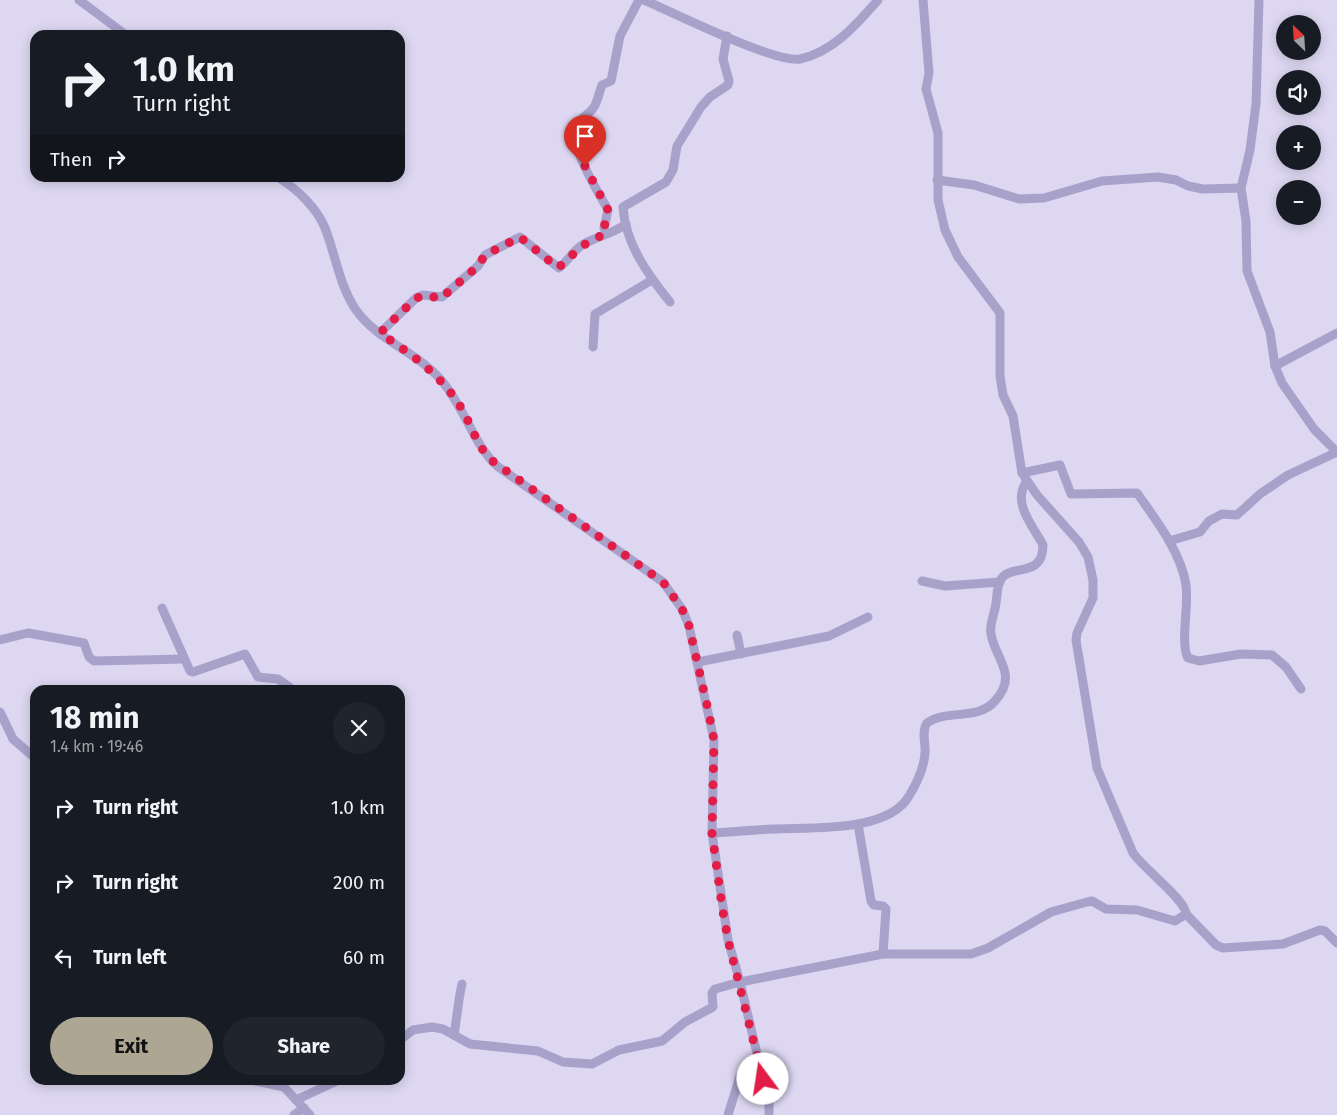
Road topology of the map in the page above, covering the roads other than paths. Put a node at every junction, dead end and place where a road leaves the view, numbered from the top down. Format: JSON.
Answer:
{"nodes":[{"id":1,"x":79,"y":0,"type":"edge"},
{"id":2,"x":639,"y":0,"type":"edge"},
{"id":3,"x":644,"y":0,"type":"edge"},
{"id":4,"x":878,"y":0,"type":"edge"},
{"id":5,"x":923,"y":0,"type":"edge"},
{"id":6,"x":1259,"y":0,"type":"edge"},
{"id":7,"x":119,"y":30,"type":"edge"},
{"id":8,"x":727,"y":36,"type":"junction"},
{"id":9,"x":937,"y":180,"type":"junction"},
{"id":10,"x":285,"y":182,"type":"edge"},
{"id":11,"x":1241,"y":188,"type":"junction"},
{"id":12,"x":626,"y":224,"type":"junction"},
{"id":13,"x":606,"y":233,"type":"junction"},
{"id":14,"x":652,"y":280,"type":"junction"},
{"id":15,"x":670,"y":302,"type":"dead end"},
{"id":16,"x":380,"y":333,"type":"junction"},
{"id":17,"x":1337,"y":333,"type":"edge"},
{"id":18,"x":593,"y":347,"type":"dead end"},
{"id":19,"x":1275,"y":366,"type":"junction"},
{"id":20,"x":1337,"y":452,"type":"edge"},
{"id":21,"x":1024,"y":477,"type":"junction"},
{"id":22,"x":1168,"y":541,"type":"junction"},
{"id":23,"x":922,"y":581,"type":"dead end"},
{"id":24,"x":1000,"y":582,"type":"junction"},
{"id":25,"x":162,"y":608,"type":"dead end"},
{"id":26,"x":868,"y":617,"type":"dead end"},
{"id":27,"x":737,"y":636,"type":"dead end"},
{"id":28,"x":0,"y":640,"type":"edge"},
{"id":29,"x":741,"y":654,"type":"junction"},
{"id":30,"x":184,"y":659,"type":"junction"},
{"id":31,"x":698,"y":662,"type":"junction"},
{"id":32,"x":286,"y":685,"type":"edge"},
{"id":33,"x":1301,"y":689,"type":"dead end"},
{"id":34,"x":0,"y":712,"type":"edge"},
{"id":35,"x":30,"y":754,"type":"edge"},
{"id":36,"x":858,"y":824,"type":"junction"},
{"id":37,"x":712,"y":833,"type":"junction"},
{"id":38,"x":1186,"y":914,"type":"junction"},
{"id":39,"x":1337,"y":943,"type":"edge"},
{"id":40,"x":883,"y":954,"type":"junction"},
{"id":41,"x":740,"y":982,"type":"junction"},
{"id":42,"x":462,"y":984,"type":"dead end"},
{"id":43,"x":454,"y":1036,"type":"junction"},
{"id":44,"x":405,"y":1037,"type":"edge"},
{"id":45,"x":758,"y":1062,"type":"junction"},
{"id":46,"x":272,"y":1085,"type":"edge"},
{"id":47,"x":329,"y":1085,"type":"edge"},
{"id":48,"x":296,"y":1100,"type":"junction"},
{"id":49,"x":307,"y":1112,"type":"edge"},
{"id":50,"x":294,"y":1115,"type":"edge"},
{"id":51,"x":728,"y":1115,"type":"edge"},
{"id":52,"x":769,"y":1115,"type":"edge"}],
"edges":[{"from":1,"to":7,"type":"street"},
{"from":2,"to":13,"type":"street"},
{"from":3,"to":8,"type":"street"},
{"from":4,"to":8,"type":"street"},
{"from":5,"to":9,"type":"street"},
{"from":6,"to":11,"type":"street"},
{"from":8,"to":12,"type":"street"},
{"from":9,"to":11,"type":"street"},
{"from":9,"to":21,"type":"street"},
{"from":10,"to":16,"type":"street"},
{"from":11,"to":19,"type":"street"},
{"from":12,"to":13,"type":"street"},
{"from":12,"to":14,"type":"street"},
{"from":13,"to":16,"type":"street"},
{"from":14,"to":15,"type":"street"},
{"from":14,"to":18,"type":"street"},
{"from":16,"to":31,"type":"street"},
{"from":17,"to":19,"type":"street"},
{"from":19,"to":20,"type":"street"},
{"from":20,"to":22,"type":"street"},
{"from":21,"to":22,"type":"street"},
{"from":21,"to":24,"type":"street"},
{"from":21,"to":38,"type":"street"},
{"from":22,"to":33,"type":"street"},
{"from":23,"to":24,"type":"street"},
{"from":24,"to":36,"type":"street"},
{"from":25,"to":30,"type":"street"},
{"from":26,"to":29,"type":"street"},
{"from":27,"to":29,"type":"street"},
{"from":28,"to":30,"type":"street"},
{"from":29,"to":31,"type":"street"},
{"from":30,"to":32,"type":"street"},
{"from":31,"to":37,"type":"street"},
{"from":34,"to":35,"type":"street"},
{"from":36,"to":37,"type":"street"},
{"from":36,"to":40,"type":"street"},
{"from":37,"to":41,"type":"street"},
{"from":38,"to":39,"type":"street"},
{"from":38,"to":40,"type":"street"},
{"from":40,"to":41,"type":"street"},
{"from":41,"to":43,"type":"street"},
{"from":41,"to":45,"type":"street"},
{"from":42,"to":43,"type":"street"},
{"from":43,"to":44,"type":"street"},
{"from":45,"to":51,"type":"street"},
{"from":45,"to":52,"type":"street"},
{"from":46,"to":48,"type":"street"},
{"from":47,"to":48,"type":"street"},
{"from":48,"to":49,"type":"street"},
{"from":49,"to":50,"type":"street"}]}
